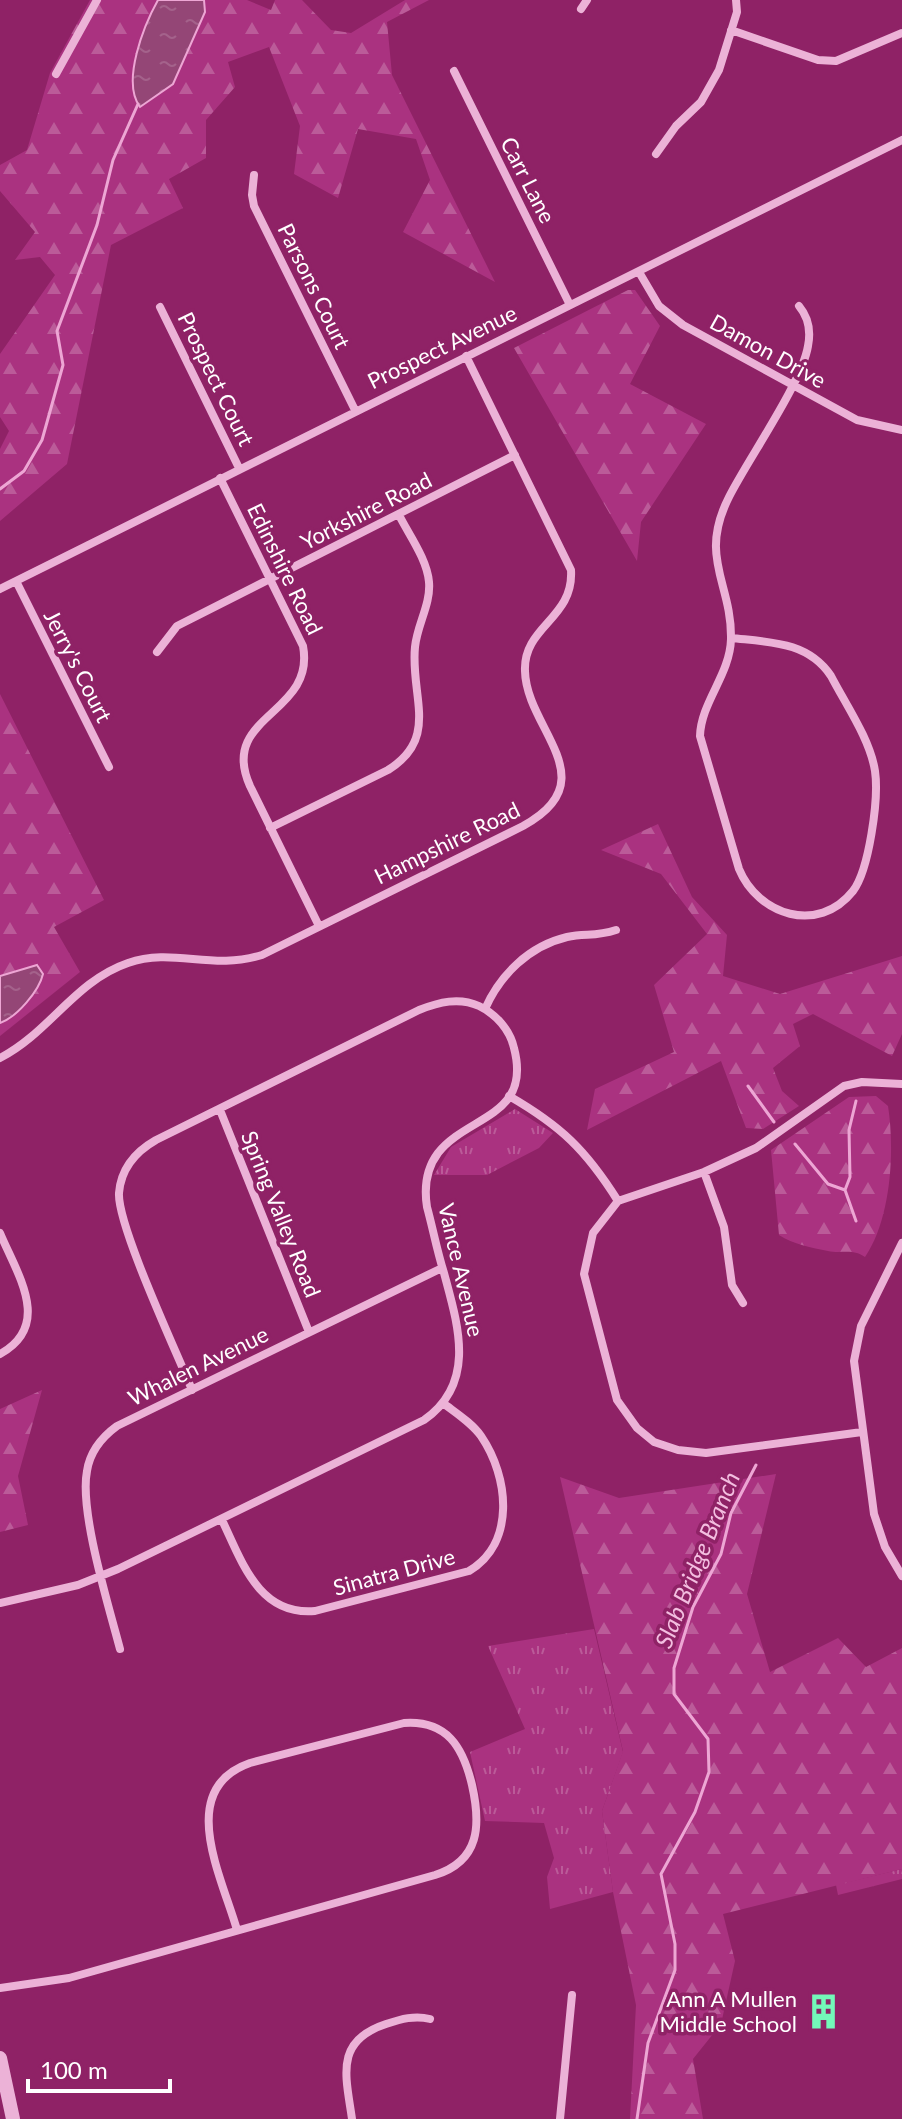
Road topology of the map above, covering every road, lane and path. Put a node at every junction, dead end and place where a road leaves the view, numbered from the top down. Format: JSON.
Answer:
{"nodes":[{"id":1,"x":97,"y":0,"type":"edge"},
{"id":2,"x":587,"y":0,"type":"edge"},
{"id":3,"x":736,"y":0,"type":"edge"},
{"id":4,"x":581,"y":9,"type":"dead end"},
{"id":5,"x":731,"y":30,"type":"junction"},
{"id":6,"x":902,"y":33,"type":"edge"},
{"id":7,"x":454,"y":71,"type":"dead end"},
{"id":8,"x":56,"y":74,"type":"dead end"},
{"id":9,"x":902,"y":140,"type":"edge"},
{"id":10,"x":656,"y":154,"type":"dead end"},
{"id":11,"x":254,"y":175,"type":"dead end"},
{"id":12,"x":639,"y":272,"type":"junction"},
{"id":13,"x":570,"y":305,"type":"junction"},
{"id":14,"x":799,"y":306,"type":"dead end"},
{"id":15,"x":160,"y":307,"type":"dead end"},
{"id":16,"x":466,"y":356,"type":"junction"},
{"id":17,"x":792,"y":385,"type":"junction"},
{"id":18,"x":355,"y":410,"type":"junction"},
{"id":19,"x":902,"y":430,"type":"edge"},
{"id":20,"x":515,"y":455,"type":"junction"},
{"id":21,"x":239,"y":468,"type":"junction"},
{"id":22,"x":220,"y":478,"type":"junction"},
{"id":23,"x":399,"y":515,"type":"junction"},
{"id":24,"x":270,"y":579,"type":"junction"},
{"id":25,"x":16,"y":581,"type":"junction"},
{"id":26,"x":0,"y":589,"type":"edge"},
{"id":27,"x":731,"y":638,"type":"junction"},
{"id":28,"x":157,"y":652,"type":"dead end"},
{"id":29,"x":109,"y":767,"type":"dead end"},
{"id":30,"x":270,"y":828,"type":"junction"},
{"id":31,"x":319,"y":926,"type":"junction"},
{"id":32,"x":616,"y":930,"type":"dead end"},
{"id":33,"x":485,"y":1009,"type":"junction"},
{"id":34,"x":0,"y":1058,"type":"edge"},
{"id":35,"x":902,"y":1084,"type":"edge"},
{"id":36,"x":509,"y":1096,"type":"junction"},
{"id":37,"x":220,"y":1110,"type":"junction"},
{"id":38,"x":704,"y":1172,"type":"junction"},
{"id":39,"x":618,"y":1201,"type":"junction"},
{"id":40,"x":0,"y":1233,"type":"edge"},
{"id":41,"x":902,"y":1243,"type":"edge"},
{"id":42,"x":442,"y":1268,"type":"junction"},
{"id":43,"x":743,"y":1303,"type":"dead end"},
{"id":44,"x":309,"y":1332,"type":"junction"},
{"id":45,"x":0,"y":1354,"type":"edge"},
{"id":46,"x":192,"y":1390,"type":"junction"},
{"id":47,"x":443,"y":1403,"type":"junction"},
{"id":48,"x":862,"y":1432,"type":"junction"},
{"id":49,"x":222,"y":1520,"type":"junction"},
{"id":50,"x":902,"y":1576,"type":"edge"},
{"id":51,"x":101,"y":1577,"type":"junction"},
{"id":52,"x":0,"y":1603,"type":"edge"},
{"id":53,"x":120,"y":1649,"type":"dead end"},
{"id":54,"x":237,"y":1930,"type":"junction"},
{"id":55,"x":0,"y":1988,"type":"edge"},
{"id":56,"x":572,"y":1995,"type":"dead end"},
{"id":57,"x":430,"y":2019,"type":"dead end"},
{"id":58,"x":0,"y":2058,"type":"edge"},
{"id":59,"x":13,"y":2119,"type":"edge"},
{"id":60,"x":352,"y":2119,"type":"edge"},
{"id":61,"x":560,"y":2119,"type":"edge"}],
"edges":[{"from":1,"to":8,"type":"street"},
{"from":2,"to":4,"type":"street"},
{"from":3,"to":5,"type":"street"},
{"from":5,"to":6,"type":"street"},
{"from":5,"to":10,"type":"street"},
{"from":7,"to":13,"type":"street","name":"Carr Lane"},
{"from":9,"to":12,"type":"street","name":"Prospect Avenue"},
{"from":11,"to":18,"type":"street","name":"Parsons Court"},
{"from":12,"to":13,"type":"street","name":"Prospect Avenue"},
{"from":12,"to":17,"type":"street","name":"Damon Drive"},
{"from":13,"to":16,"type":"street","name":"Prospect Avenue"},
{"from":14,"to":17,"type":"street"},
{"from":15,"to":21,"type":"street","name":"Prospect Court"},
{"from":16,"to":18,"type":"street","name":"Prospect Avenue"},
{"from":16,"to":20,"type":"street","name":"Hampshire Road"},
{"from":17,"to":19,"type":"street","name":"Damon Drive"},
{"from":17,"to":27,"type":"street"},
{"from":18,"to":21,"type":"street","name":"Prospect Avenue"},
{"from":20,"to":23,"type":"street","name":"Yorkshire Road"},
{"from":20,"to":31,"type":"street","name":"Hampshire Road"},
{"from":21,"to":22,"type":"street","name":"Prospect Avenue"},
{"from":22,"to":24,"type":"street","name":"Edinshire Road"},
{"from":22,"to":25,"type":"street","name":"Prospect Avenue"},
{"from":23,"to":24,"type":"street","name":"Yorkshire Road"},
{"from":23,"to":30,"type":"street"},
{"from":24,"to":28,"type":"street","name":"Yorkshire Road"},
{"from":24,"to":30,"type":"street","name":"Edinshire Road"},
{"from":25,"to":26,"type":"street","name":"Prospect Avenue"},
{"from":25,"to":29,"type":"street","name":"Jerry's Court"},
{"from":27,"to":27,"type":"street"},
{"from":30,"to":31,"type":"street","name":"Edinshire Road"},
{"from":31,"to":34,"type":"street","name":"Hampshire Road"},
{"from":32,"to":33,"type":"street"},
{"from":33,"to":36,"type":"street"},
{"from":33,"to":37,"type":"street"},
{"from":35,"to":38,"type":"street"},
{"from":36,"to":39,"type":"street"},
{"from":36,"to":42,"type":"street","name":"Vance Avenue"},
{"from":37,"to":44,"type":"street","name":"Spring Valley Road"},
{"from":37,"to":46,"type":"street"},
{"from":38,"to":39,"type":"street"},
{"from":38,"to":43,"type":"street"},
{"from":39,"to":48,"type":"street"},
{"from":40,"to":45,"type":"street"},
{"from":41,"to":48,"type":"street"},
{"from":42,"to":44,"type":"street","name":"Whalen Avenue"},
{"from":42,"to":47,"type":"street","name":"Vance Avenue"},
{"from":44,"to":46,"type":"street","name":"Whalen Avenue"},
{"from":46,"to":51,"type":"street","name":"Whalen Avenue"},
{"from":47,"to":49,"type":"street","name":"Vance Avenue"},
{"from":47,"to":49,"type":"street","name":"Sinatra Drive"},
{"from":48,"to":50,"type":"street"},
{"from":49,"to":51,"type":"street","name":"Vance Avenue"},
{"from":51,"to":52,"type":"street","name":"Vance Avenue"},
{"from":51,"to":53,"type":"street","name":"Whalen Avenue"},
{"from":54,"to":54,"type":"street"},
{"from":54,"to":55,"type":"street"},
{"from":56,"to":61,"type":"street"},
{"from":57,"to":60,"type":"street"},
{"from":58,"to":59,"type":"street"}]}
